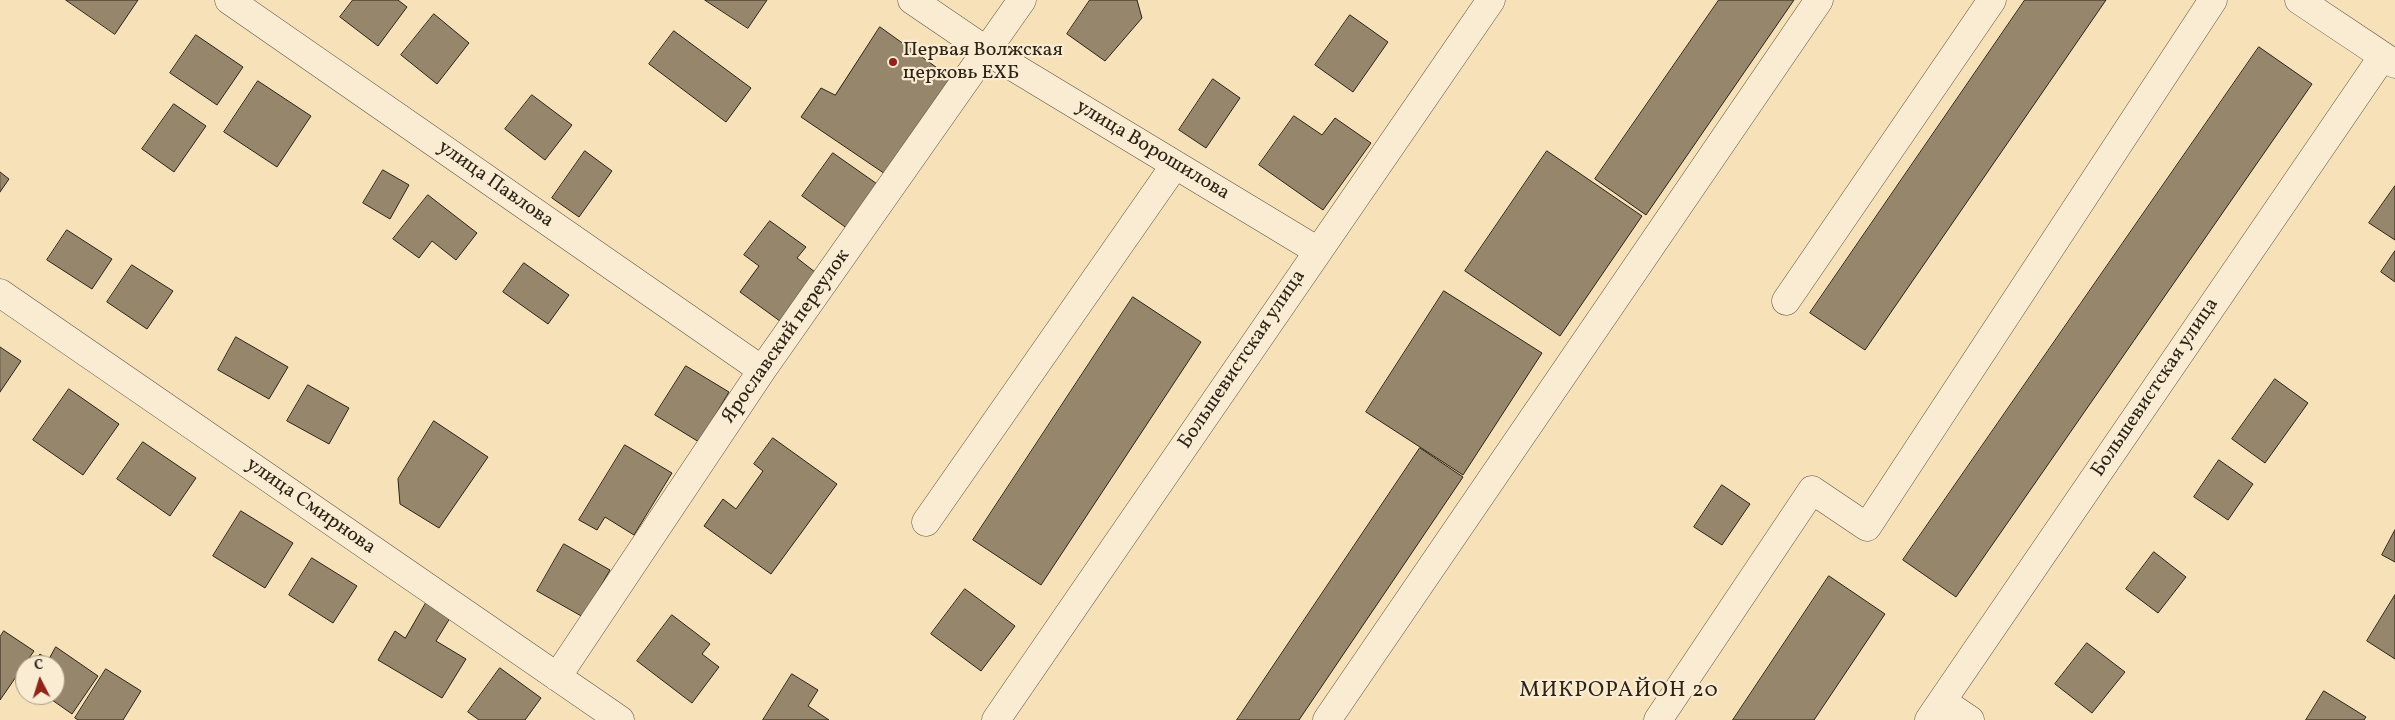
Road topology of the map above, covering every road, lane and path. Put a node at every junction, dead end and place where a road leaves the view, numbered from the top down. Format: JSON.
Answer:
{"nodes":[{"id":1,"x":229,"y":0,"type":"edge"},
{"id":2,"x":912,"y":0,"type":"edge"},
{"id":3,"x":1022,"y":0,"type":"edge"},
{"id":4,"x":1491,"y":0,"type":"edge"},
{"id":5,"x":1819,"y":0,"type":"edge"},
{"id":6,"x":1992,"y":0,"type":"edge"},
{"id":7,"x":2213,"y":0,"type":"edge"},
{"id":8,"x":2299,"y":0,"type":"edge"},
{"id":9,"x":987,"y":51,"type":"junction"},
{"id":10,"x":2389,"y":60,"type":"edge"},
{"id":11,"x":1175,"y":165,"type":"junction"},
{"id":12,"x":1318,"y":252,"type":"junction"},
{"id":13,"x":0,"y":294,"type":"edge"},
{"id":14,"x":1786,"y":300,"type":"dead end"},
{"id":15,"x":762,"y":370,"type":"junction"},
{"id":16,"x":926,"y":522,"type":"dead end"},
{"id":17,"x":557,"y":677,"type":"junction"},
{"id":18,"x":1935,"y":711,"type":"edge"},
{"id":19,"x":620,"y":720,"type":"edge"},
{"id":20,"x":996,"y":720,"type":"edge"},
{"id":21,"x":1327,"y":720,"type":"edge"},
{"id":22,"x":1658,"y":720,"type":"edge"},
{"id":23,"x":1970,"y":720,"type":"edge"}],
"edges":[{"from":1,"to":15,"type":"street","name":"улица Павлова"},
{"from":2,"to":9,"type":"street","name":"улица Ворошилова"},
{"from":3,"to":9,"type":"street","name":"Ярославский переулок"},
{"from":4,"to":12,"type":"street","name":"Большевистская улица"},
{"from":5,"to":21,"type":"street"},
{"from":6,"to":14,"type":"street"},
{"from":7,"to":22,"type":"street"},
{"from":8,"to":10,"type":"street"},
{"from":9,"to":11,"type":"street","name":"улица Ворошилова"},
{"from":9,"to":15,"type":"street","name":"Ярославский переулок"},
{"from":10,"to":18,"type":"street","name":"Большевистская улица"},
{"from":11,"to":12,"type":"street","name":"улица Ворошилова"},
{"from":11,"to":16,"type":"street"},
{"from":12,"to":20,"type":"street","name":"Большевистская улица"},
{"from":13,"to":17,"type":"street","name":"улица Смирнова"},
{"from":15,"to":17,"type":"street","name":"Ярославский переулок"},
{"from":17,"to":19,"type":"street","name":"улица Смирнова"},
{"from":18,"to":23,"type":"street"}]}
